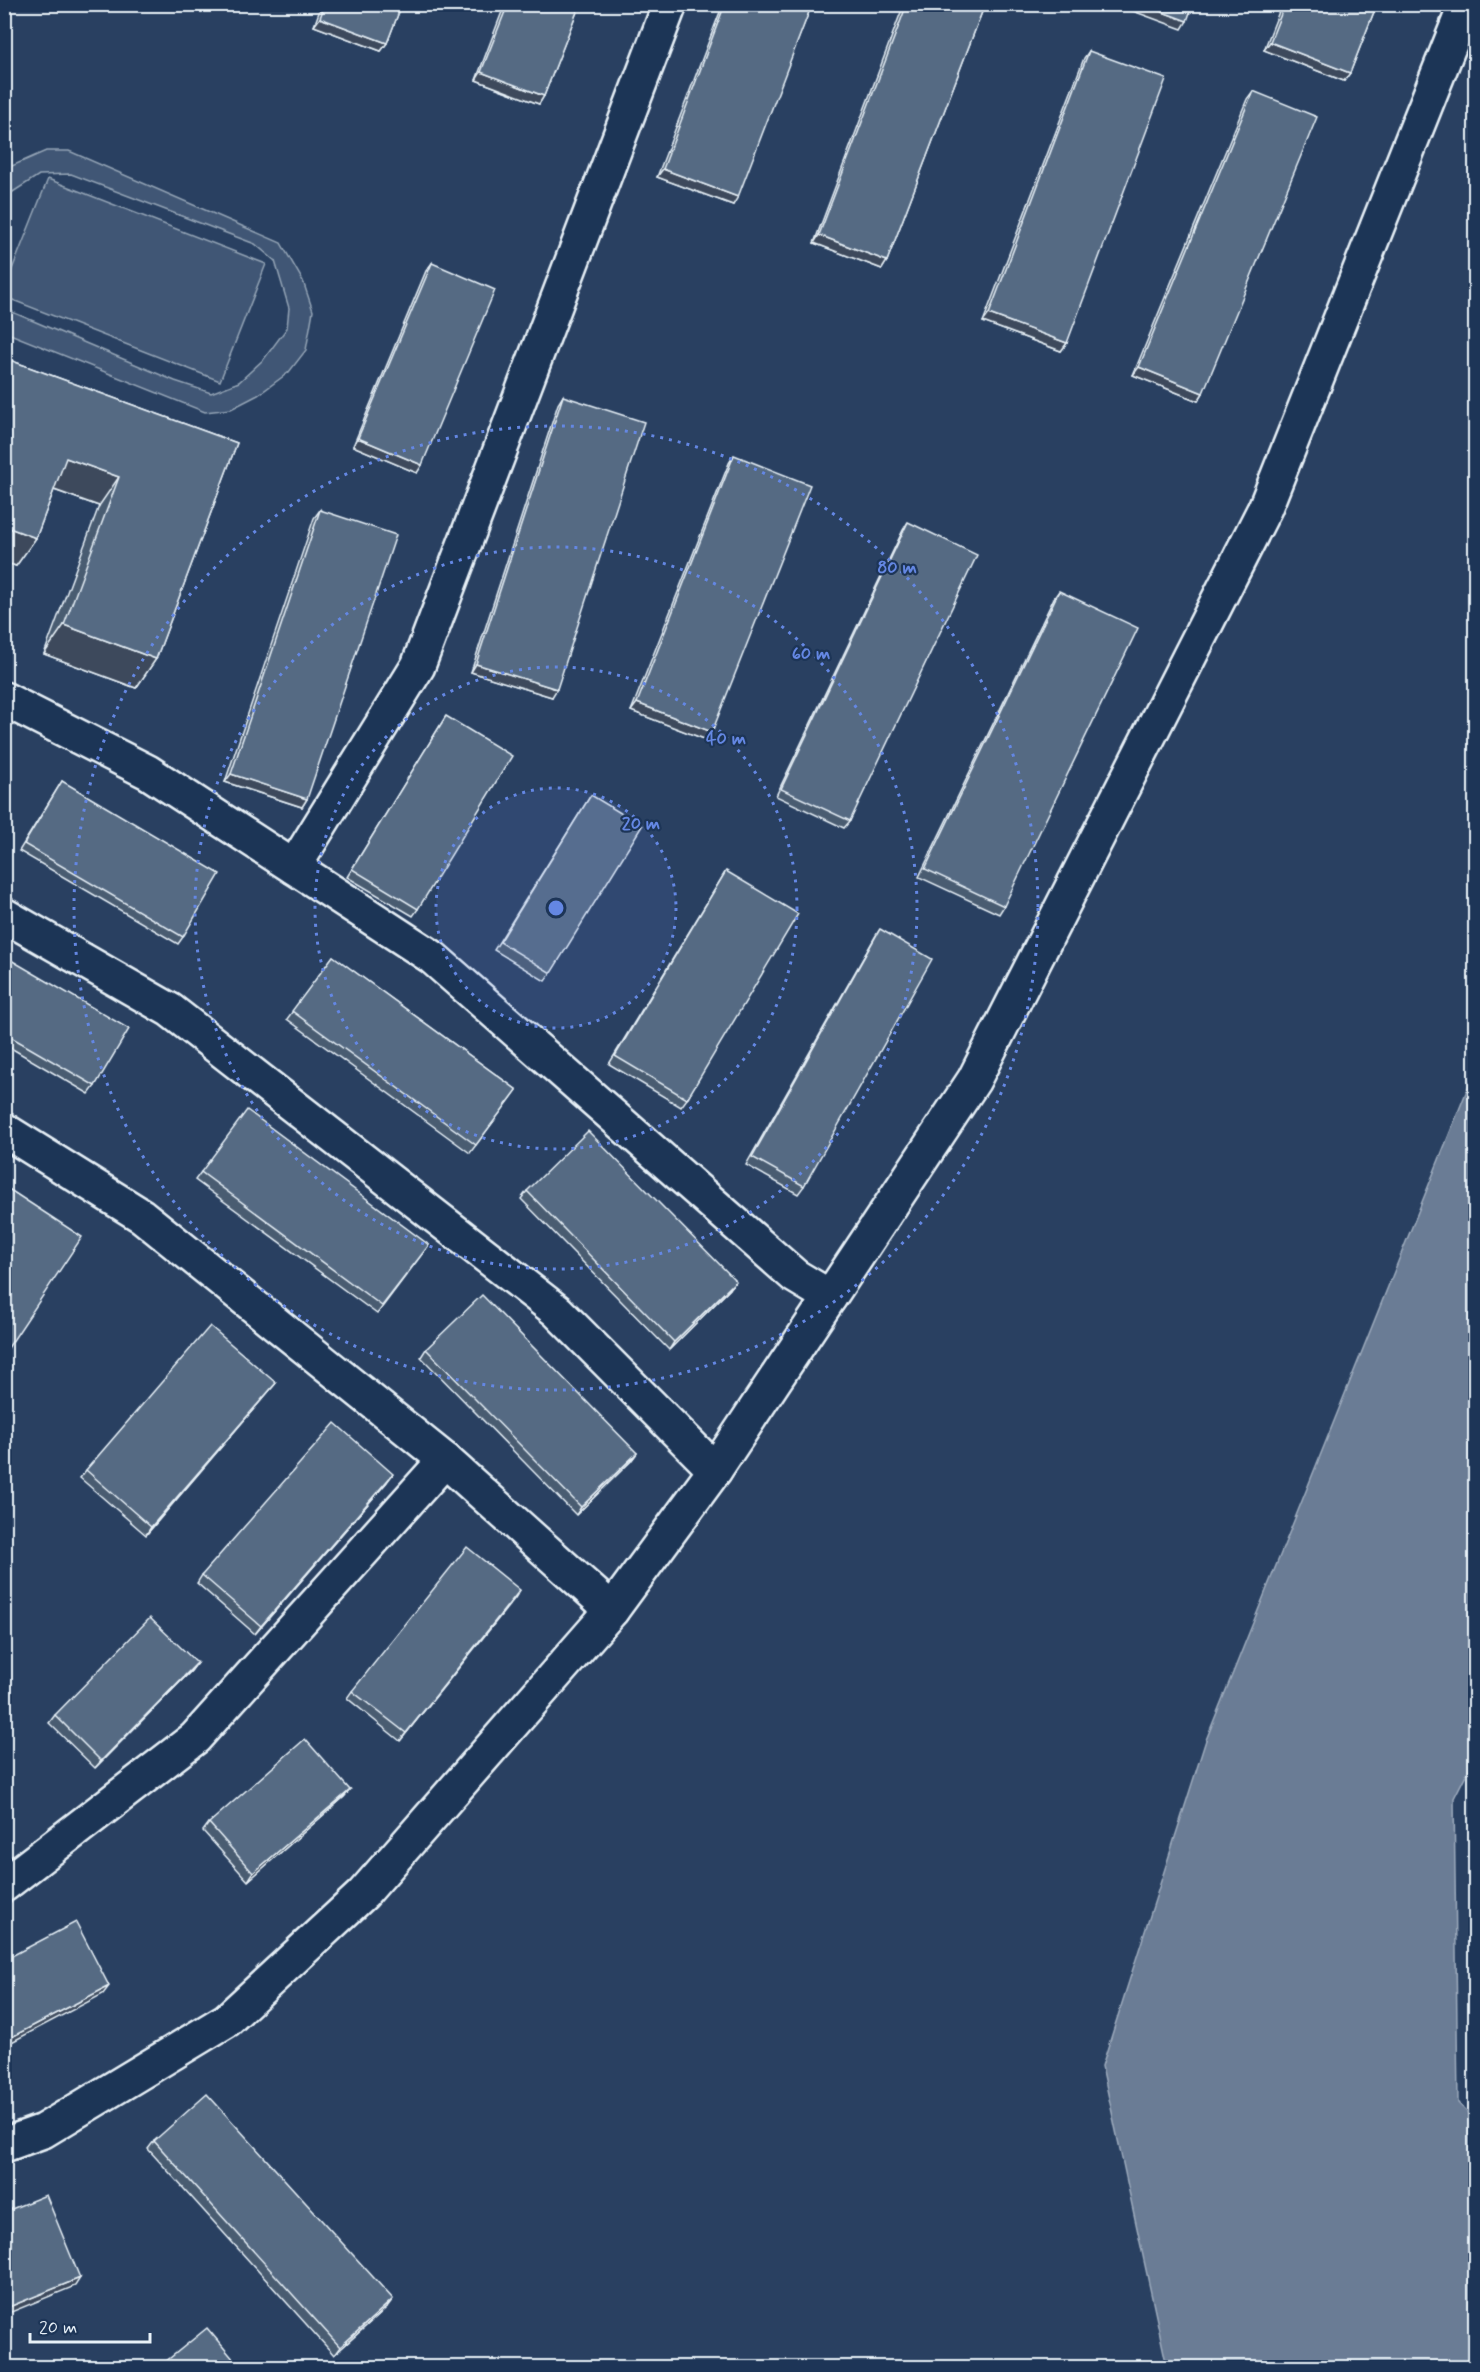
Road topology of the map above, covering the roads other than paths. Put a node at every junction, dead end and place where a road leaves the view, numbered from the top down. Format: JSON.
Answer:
{"nodes":[{"id":1,"x":670,"y":4,"type":"edge"},
{"id":2,"x":1466,"y":4,"type":"edge"},
{"id":3,"x":4,"y":699,"type":"edge"},
{"id":4,"x":294,"y":867,"type":"junction"},
{"id":5,"x":4,"y":915,"type":"edge"},
{"id":6,"x":4,"y":1130,"type":"edge"},
{"id":7,"x":830,"y":1297,"type":"junction"},
{"id":8,"x":445,"y":1460,"type":"junction"},
{"id":9,"x":716,"y":1470,"type":"junction"},
{"id":10,"x":612,"y":1610,"type":"junction"},
{"id":11,"x":4,"y":1885,"type":"edge"},
{"id":12,"x":4,"y":2145,"type":"edge"}],
"edges":[{"from":1,"to":4,"type":"street"},
{"from":2,"to":7,"type":"street"},
{"from":3,"to":4,"type":"street"},
{"from":4,"to":7,"type":"street"},
{"from":5,"to":9,"type":"street"},
{"from":6,"to":8,"type":"street"},
{"from":7,"to":9,"type":"street"},
{"from":8,"to":10,"type":"street"},
{"from":8,"to":11,"type":"street"},
{"from":9,"to":10,"type":"street"},
{"from":10,"to":12,"type":"street"}]}
